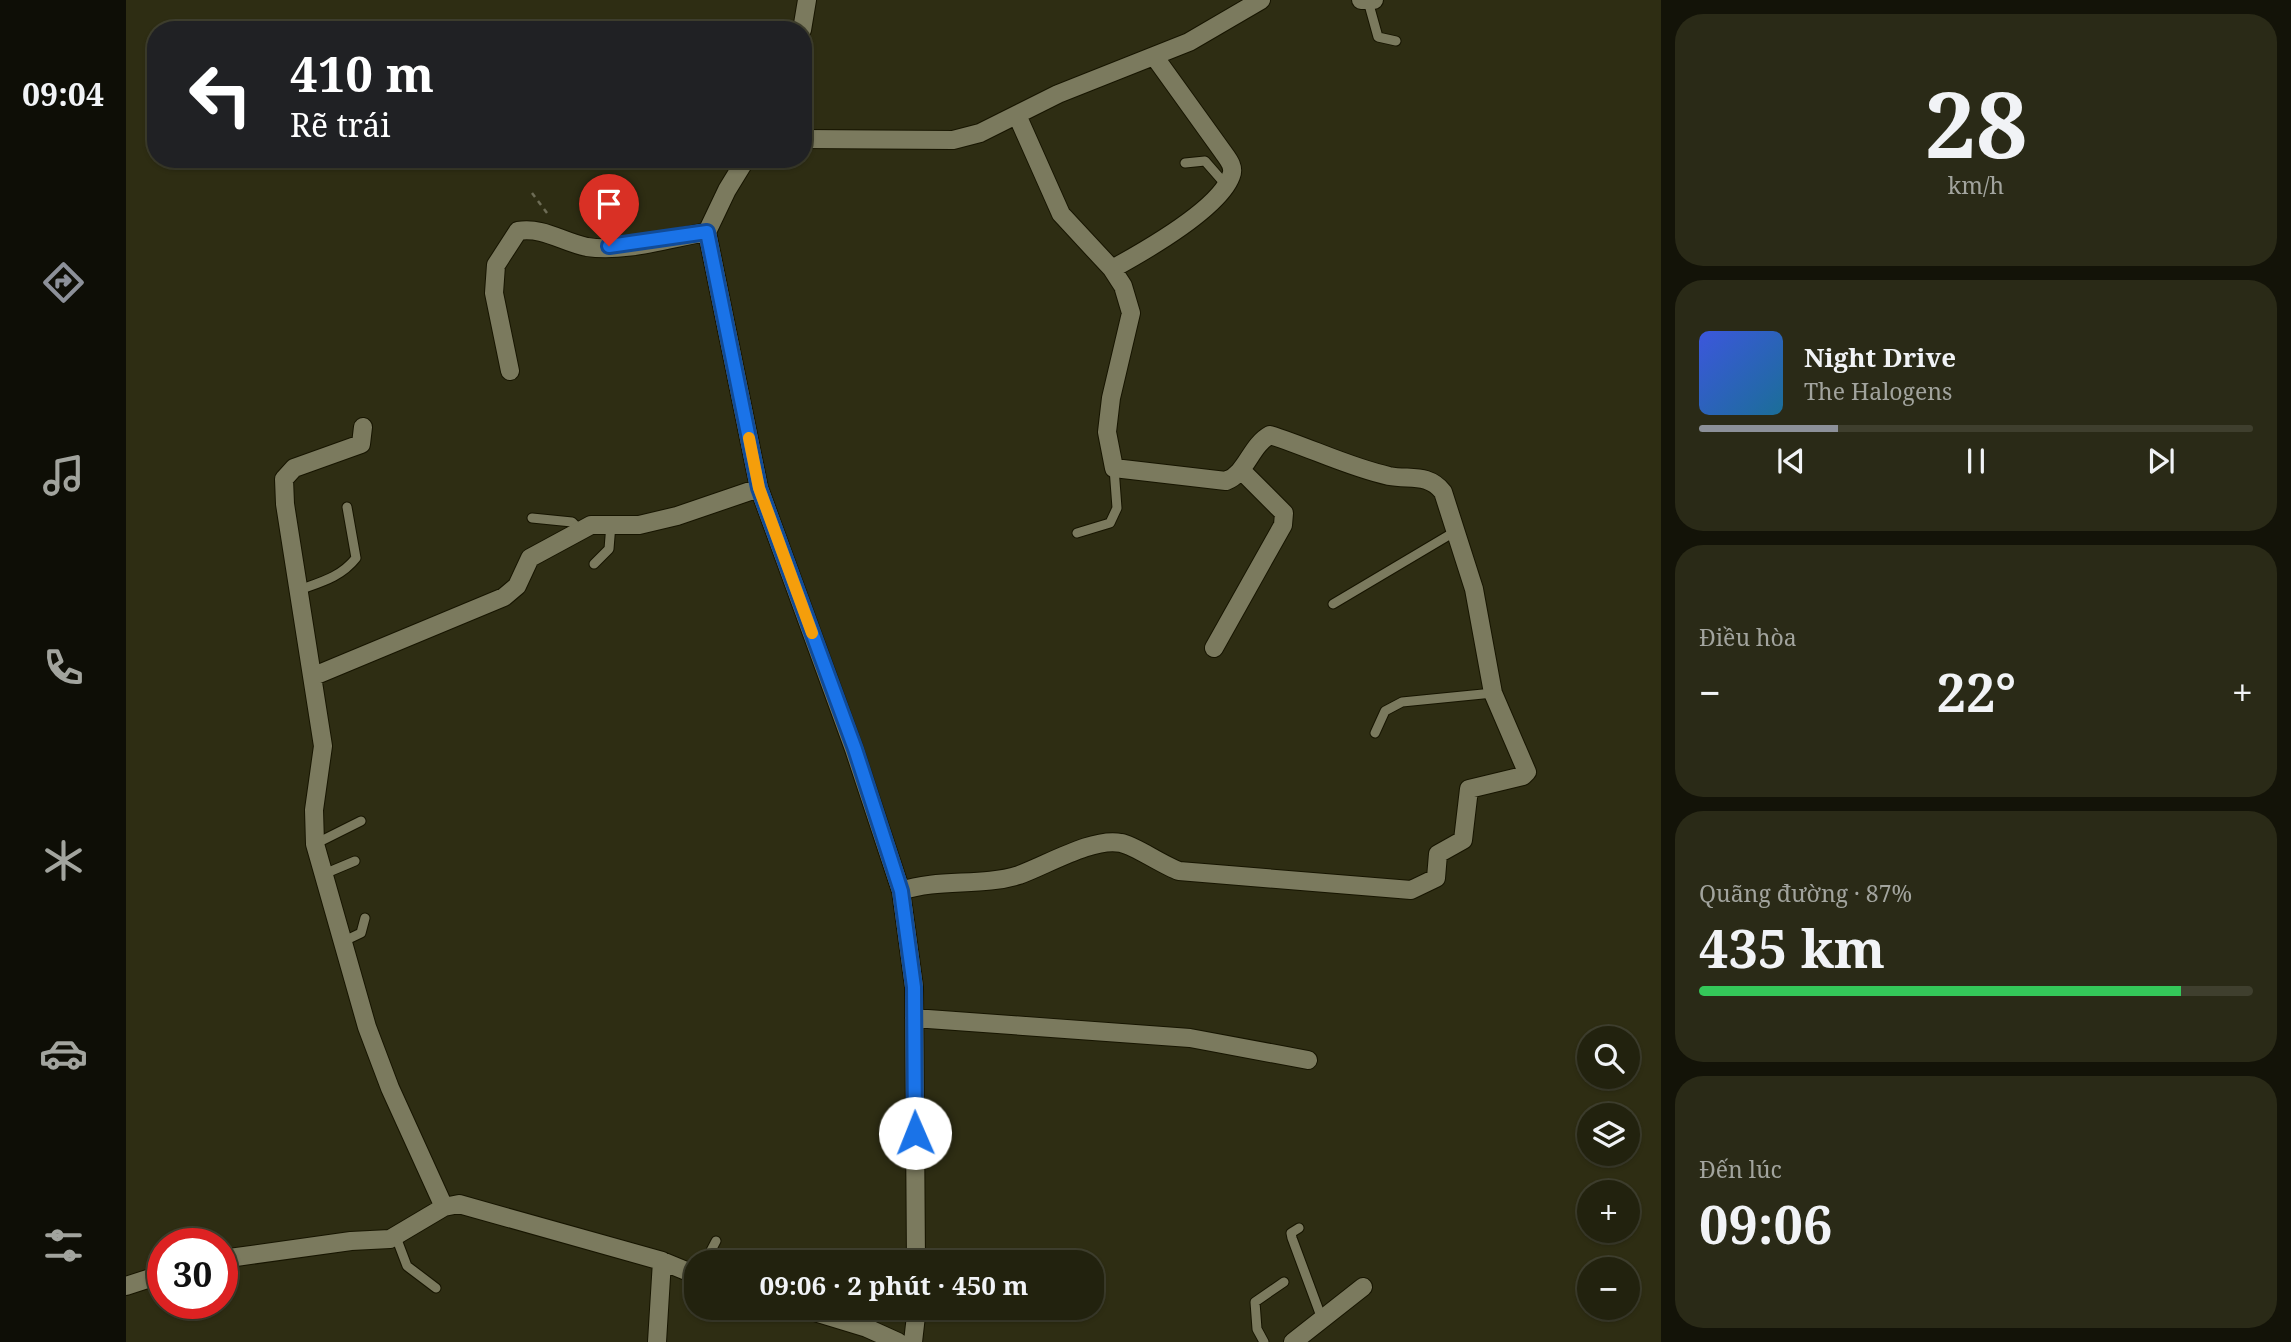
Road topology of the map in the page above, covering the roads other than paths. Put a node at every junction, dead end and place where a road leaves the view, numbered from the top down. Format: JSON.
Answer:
{"nodes":[{"id":1,"x":807,"y":0,"type":"edge"},
{"id":2,"x":1261,"y":0,"type":"edge"},
{"id":3,"x":1368,"y":0,"type":"edge"},
{"id":4,"x":804,"y":21,"type":"edge"},
{"id":5,"x":1396,"y":41,"type":"dead end"},
{"id":6,"x":1154,"y":56,"type":"junction"},
{"id":7,"x":1017,"y":115,"type":"junction"},
{"id":8,"x":812,"y":139,"type":"edge"},
{"id":9,"x":1185,"y":163,"type":"dead end"},
{"id":10,"x":740,"y":168,"type":"edge"},
{"id":11,"x":1226,"y":185,"type":"junction"},
{"id":12,"x":707,"y":232,"type":"junction"},
{"id":13,"x":1112,"y":269,"type":"junction"},
{"id":14,"x":509,"y":371,"type":"dead end"},
{"id":15,"x":363,"y":427,"type":"dead end"},
{"id":16,"x":1114,"y":468,"type":"junction"},
{"id":17,"x":1242,"y":471,"type":"junction"},
{"id":18,"x":759,"y":488,"type":"junction"},
{"id":19,"x":347,"y":507,"type":"dead end"},
{"id":20,"x":532,"y":518,"type":"dead end"},
{"id":21,"x":611,"y":524,"type":"junction"},
{"id":22,"x":580,"y":530,"type":"junction"},
{"id":23,"x":1456,"y":531,"type":"junction"},
{"id":24,"x":1077,"y":533,"type":"dead end"},
{"id":25,"x":594,"y":564,"type":"dead end"},
{"id":26,"x":299,"y":590,"type":"junction"},
{"id":27,"x":1333,"y":604,"type":"dead end"},
{"id":28,"x":1214,"y":648,"type":"dead end"},
{"id":29,"x":314,"y":676,"type":"junction"},
{"id":30,"x":1493,"y":693,"type":"junction"},
{"id":31,"x":1375,"y":733,"type":"dead end"},
{"id":32,"x":360,"y":821,"type":"dead end"},
{"id":33,"x":315,"y":844,"type":"junction"},
{"id":34,"x":355,"y":861,"type":"dead end"},
{"id":35,"x":322,"y":875,"type":"junction"},
{"id":36,"x":901,"y":891,"type":"junction"},
{"id":37,"x":365,"y":918,"type":"dead end"},
{"id":38,"x":342,"y":942,"type":"junction"},
{"id":39,"x":914,"y":1018,"type":"junction"},
{"id":40,"x":1308,"y":1060,"type":"dead end"},
{"id":41,"x":444,"y":1207,"type":"junction"},
{"id":42,"x":1299,"y":1228,"type":"dead end"},
{"id":43,"x":396,"y":1237,"type":"junction"},
{"id":44,"x":716,"y":1241,"type":"dead end"},
{"id":45,"x":711,"y":1250,"type":"edge"},
{"id":46,"x":916,"y":1250,"type":"edge"},
{"id":47,"x":238,"y":1257,"type":"edge"},
{"id":48,"x":662,"y":1261,"type":"junction"},
{"id":49,"x":684,"y":1270,"type":"edge"},
{"id":50,"x":147,"y":1279,"type":"edge"},
{"id":51,"x":1284,"y":1282,"type":"dead end"},
{"id":52,"x":126,"y":1286,"type":"edge"},
{"id":53,"x":1363,"y":1287,"type":"dead end"},
{"id":54,"x":436,"y":1288,"type":"dead end"},
{"id":55,"x":1322,"y":1319,"type":"junction"},
{"id":56,"x":848,"y":1320,"type":"edge"},
{"id":57,"x":915,"y":1320,"type":"edge"},
{"id":58,"x":657,"y":1342,"type":"edge"},
{"id":59,"x":898,"y":1342,"type":"edge"},
{"id":60,"x":913,"y":1342,"type":"edge"},
{"id":61,"x":1264,"y":1342,"type":"edge"},
{"id":62,"x":1293,"y":1342,"type":"edge"}],
"edges":[{"from":1,"to":4,"type":"street"},
{"from":2,"to":6,"type":"street"},
{"from":3,"to":5,"type":"lane"},
{"from":6,"to":7,"type":"street"},
{"from":6,"to":11,"type":"street"},
{"from":7,"to":8,"type":"street"},
{"from":7,"to":13,"type":"street"},
{"from":9,"to":11,"type":"lane"},
{"from":10,"to":12,"type":"street"},
{"from":11,"to":13,"type":"street"},
{"from":12,"to":14,"type":"street"},
{"from":12,"to":18,"type":"street"},
{"from":13,"to":16,"type":"street"},
{"from":15,"to":26,"type":"street"},
{"from":16,"to":17,"type":"street"},
{"from":16,"to":24,"type":"lane"},
{"from":17,"to":23,"type":"street"},
{"from":17,"to":28,"type":"street"},
{"from":18,"to":21,"type":"street"},
{"from":18,"to":36,"type":"street"},
{"from":19,"to":26,"type":"lane"},
{"from":20,"to":22,"type":"lane"},
{"from":21,"to":22,"type":"street"},
{"from":21,"to":25,"type":"lane"},
{"from":22,"to":29,"type":"street"},
{"from":23,"to":27,"type":"lane"},
{"from":23,"to":30,"type":"street"},
{"from":26,"to":29,"type":"street"},
{"from":29,"to":33,"type":"street"},
{"from":30,"to":31,"type":"lane"},
{"from":30,"to":36,"type":"street"},
{"from":32,"to":33,"type":"lane"},
{"from":33,"to":35,"type":"street"},
{"from":34,"to":35,"type":"lane"},
{"from":35,"to":38,"type":"street"},
{"from":36,"to":39,"type":"street"},
{"from":37,"to":38,"type":"lane"},
{"from":38,"to":41,"type":"street"},
{"from":39,"to":40,"type":"street"},
{"from":39,"to":46,"type":"street"},
{"from":41,"to":43,"type":"street"},
{"from":41,"to":48,"type":"street"},
{"from":42,"to":55,"type":"lane"},
{"from":43,"to":47,"type":"street"},
{"from":43,"to":54,"type":"lane"},
{"from":44,"to":45,"type":"lane"},
{"from":48,"to":49,"type":"street"},
{"from":48,"to":58,"type":"street"},
{"from":50,"to":52,"type":"street"},
{"from":51,"to":61,"type":"lane"},
{"from":53,"to":55,"type":"street"},
{"from":55,"to":62,"type":"street"},
{"from":56,"to":59,"type":"street"},
{"from":57,"to":60,"type":"street"}]}
